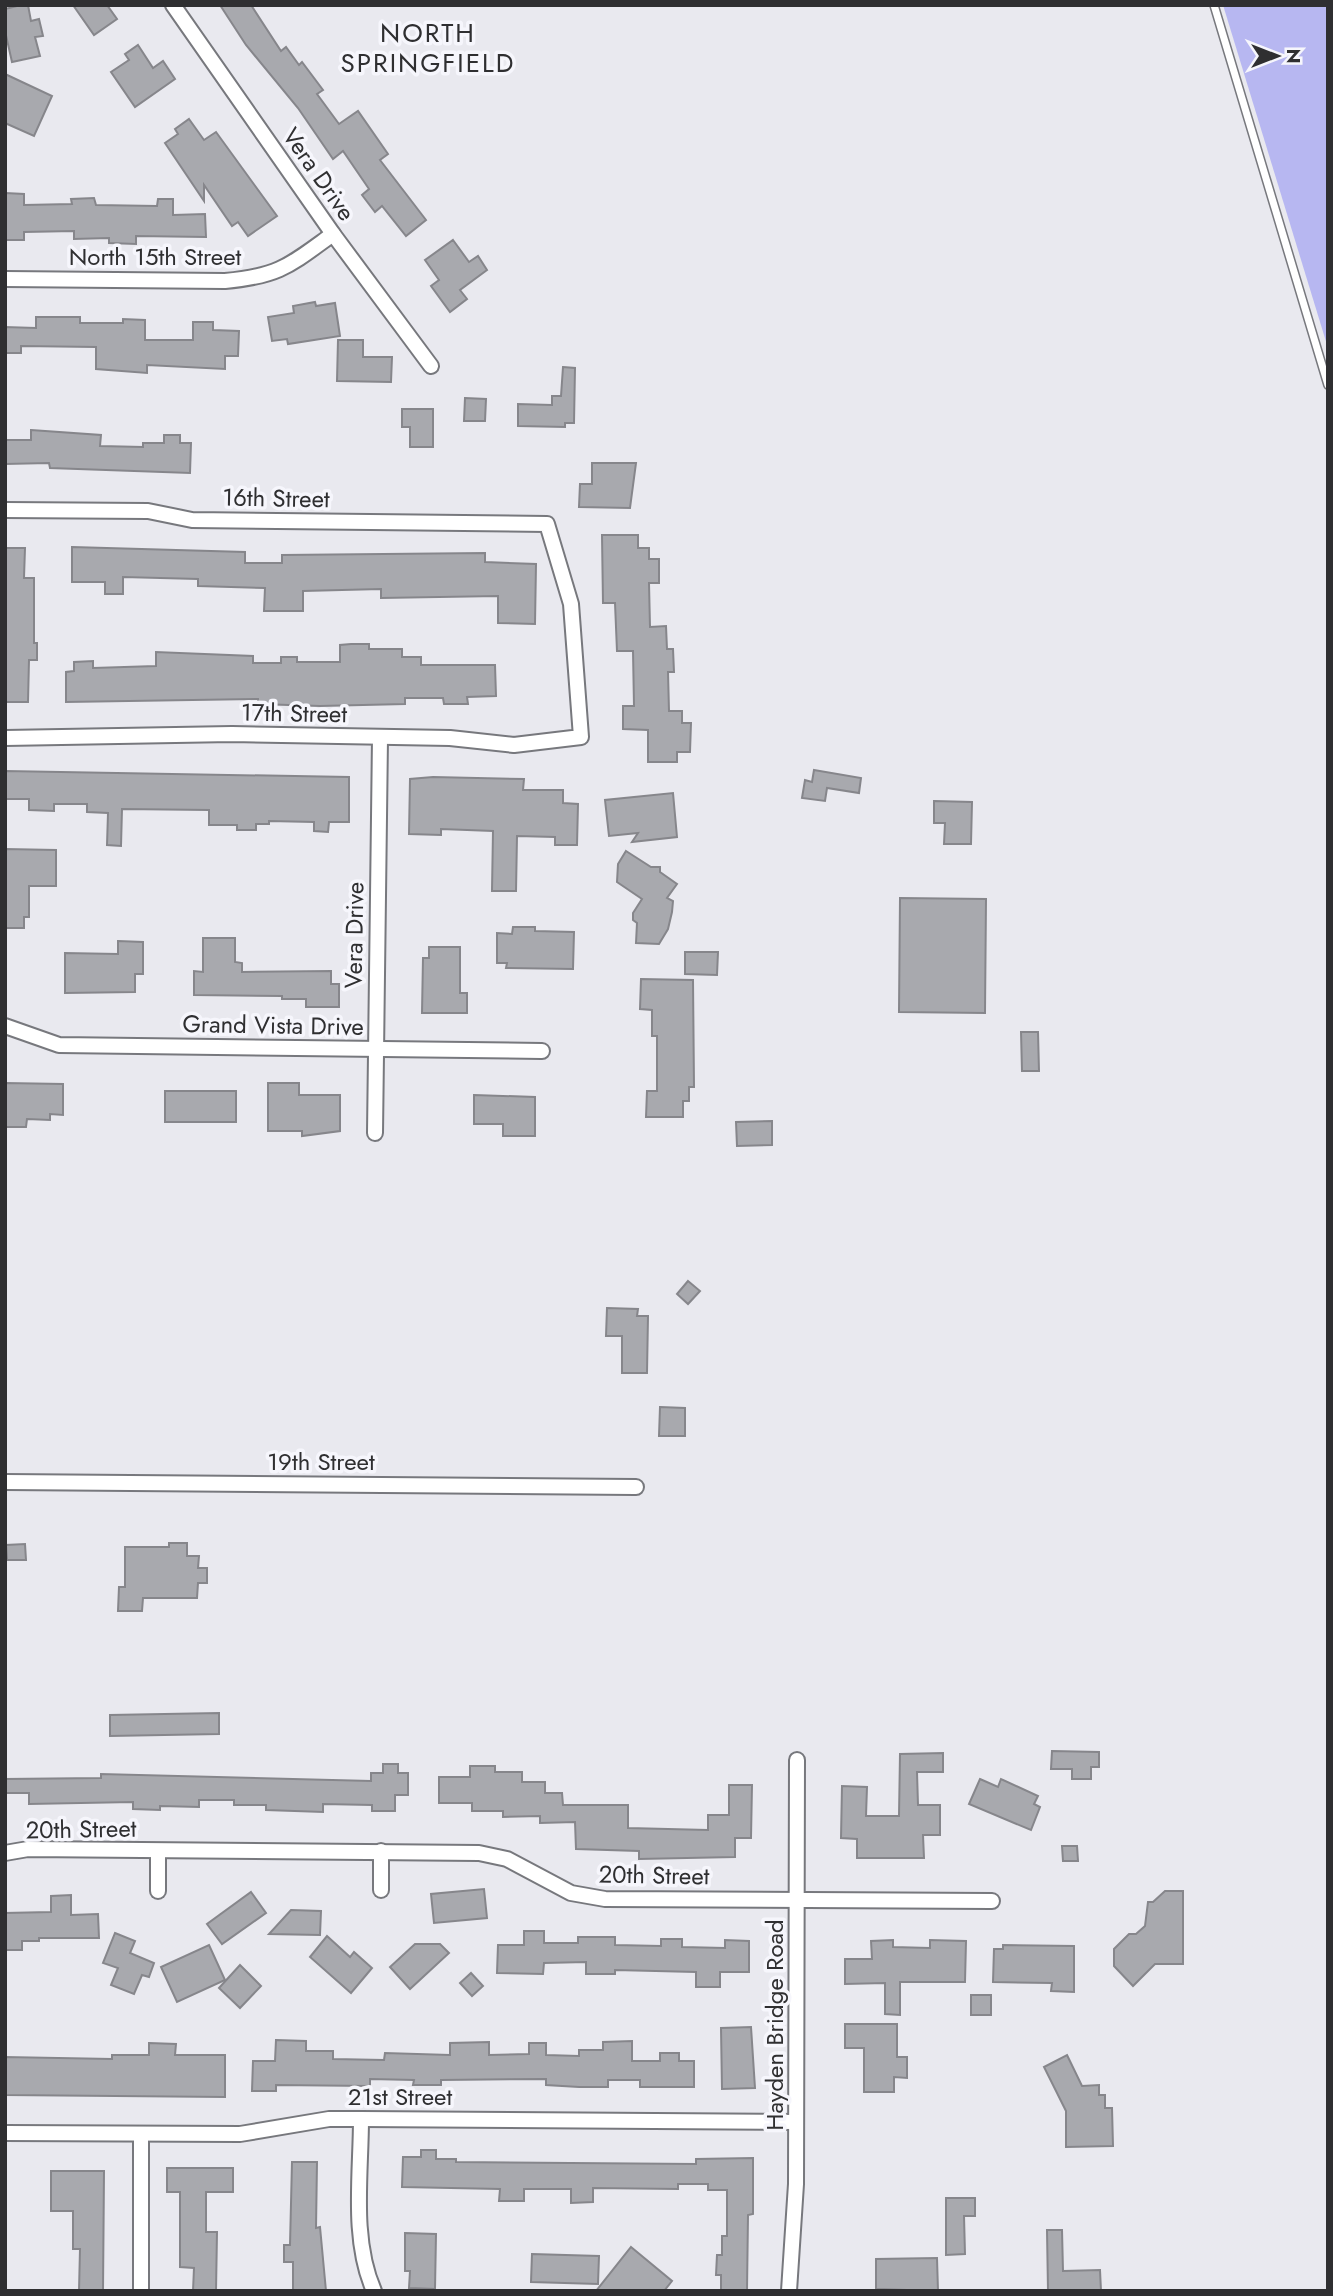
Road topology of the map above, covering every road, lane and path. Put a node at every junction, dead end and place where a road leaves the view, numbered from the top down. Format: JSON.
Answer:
{"nodes":[{"id":1,"x":173,"y":5,"type":"edge"},
{"id":2,"x":1214,"y":5,"type":"edge"},
{"id":3,"x":333,"y":234,"type":"junction"},
{"id":4,"x":5,"y":279,"type":"edge"},
{"id":5,"x":432,"y":366,"type":"dead end"},
{"id":6,"x":1328,"y":385,"type":"edge"},
{"id":7,"x":5,"y":510,"type":"edge"},
{"id":8,"x":581,"y":737,"type":"joint"},
{"id":9,"x":5,"y":738,"type":"edge"},
{"id":10,"x":380,"y":738,"type":"junction"},
{"id":11,"x":5,"y":1026,"type":"edge"},
{"id":12,"x":376,"y":1049,"type":"junction"},
{"id":13,"x":542,"y":1051,"type":"dead end"},
{"id":14,"x":375,"y":1133,"type":"dead end"},
{"id":15,"x":5,"y":1482,"type":"edge"},
{"id":16,"x":636,"y":1487,"type":"dead end"},
{"id":17,"x":797,"y":1760,"type":"dead end"},
{"id":18,"x":158,"y":1851,"type":"junction"},
{"id":19,"x":381,"y":1851,"type":"junction"},
{"id":20,"x":5,"y":1853,"type":"edge"},
{"id":21,"x":381,"y":1890,"type":"dead end"},
{"id":22,"x":158,"y":1891,"type":"dead end"},
{"id":23,"x":797,"y":1899,"type":"junction"},
{"id":24,"x":992,"y":1901,"type":"dead end"},
{"id":25,"x":361,"y":2119,"type":"junction"},
{"id":26,"x":795,"y":2122,"type":"junction"},
{"id":27,"x":5,"y":2133,"type":"edge"},
{"id":28,"x":141,"y":2134,"type":"junction"},
{"id":29,"x":141,"y":2291,"type":"edge"},
{"id":30,"x":374,"y":2291,"type":"edge"},
{"id":31,"x":789,"y":2291,"type":"edge"}],
"edges":[{"from":1,"to":3,"type":"street","name":"Vera Drive"},
{"from":2,"to":6,"type":"lane"},
{"from":3,"to":4,"type":"street","name":"North 15th Street"},
{"from":3,"to":5,"type":"street","name":"Vera Drive"},
{"from":7,"to":8,"type":"street","name":"16th Street"},
{"from":8,"to":10,"type":"street","name":"17th Street"},
{"from":9,"to":10,"type":"street","name":"17th Street"},
{"from":10,"to":12,"type":"street","name":"Vera Drive"},
{"from":11,"to":12,"type":"street","name":"Grand Vista Drive"},
{"from":12,"to":13,"type":"street","name":"Grand Vista Drive"},
{"from":12,"to":14,"type":"street","name":"Vera Drive"},
{"from":15,"to":16,"type":"street","name":"19th Street"},
{"from":17,"to":23,"type":"street","name":"Hayden Bridge Road"},
{"from":18,"to":19,"type":"street","name":"20th Street"},
{"from":18,"to":20,"type":"street","name":"20th Street"},
{"from":18,"to":22,"type":"street","name":"20th Street"},
{"from":19,"to":21,"type":"street"},
{"from":19,"to":23,"type":"street","name":"20th Street"},
{"from":23,"to":24,"type":"street","name":"20th Street"},
{"from":23,"to":26,"type":"street","name":"Hayden Bridge Road"},
{"from":25,"to":26,"type":"street","name":"21st Street"},
{"from":25,"to":28,"type":"street","name":"21st Street"},
{"from":25,"to":30,"type":"street"},
{"from":26,"to":31,"type":"street","name":"Hayden Bridge Road"},
{"from":27,"to":28,"type":"street","name":"21st Street"},
{"from":28,"to":29,"type":"street"}]}
